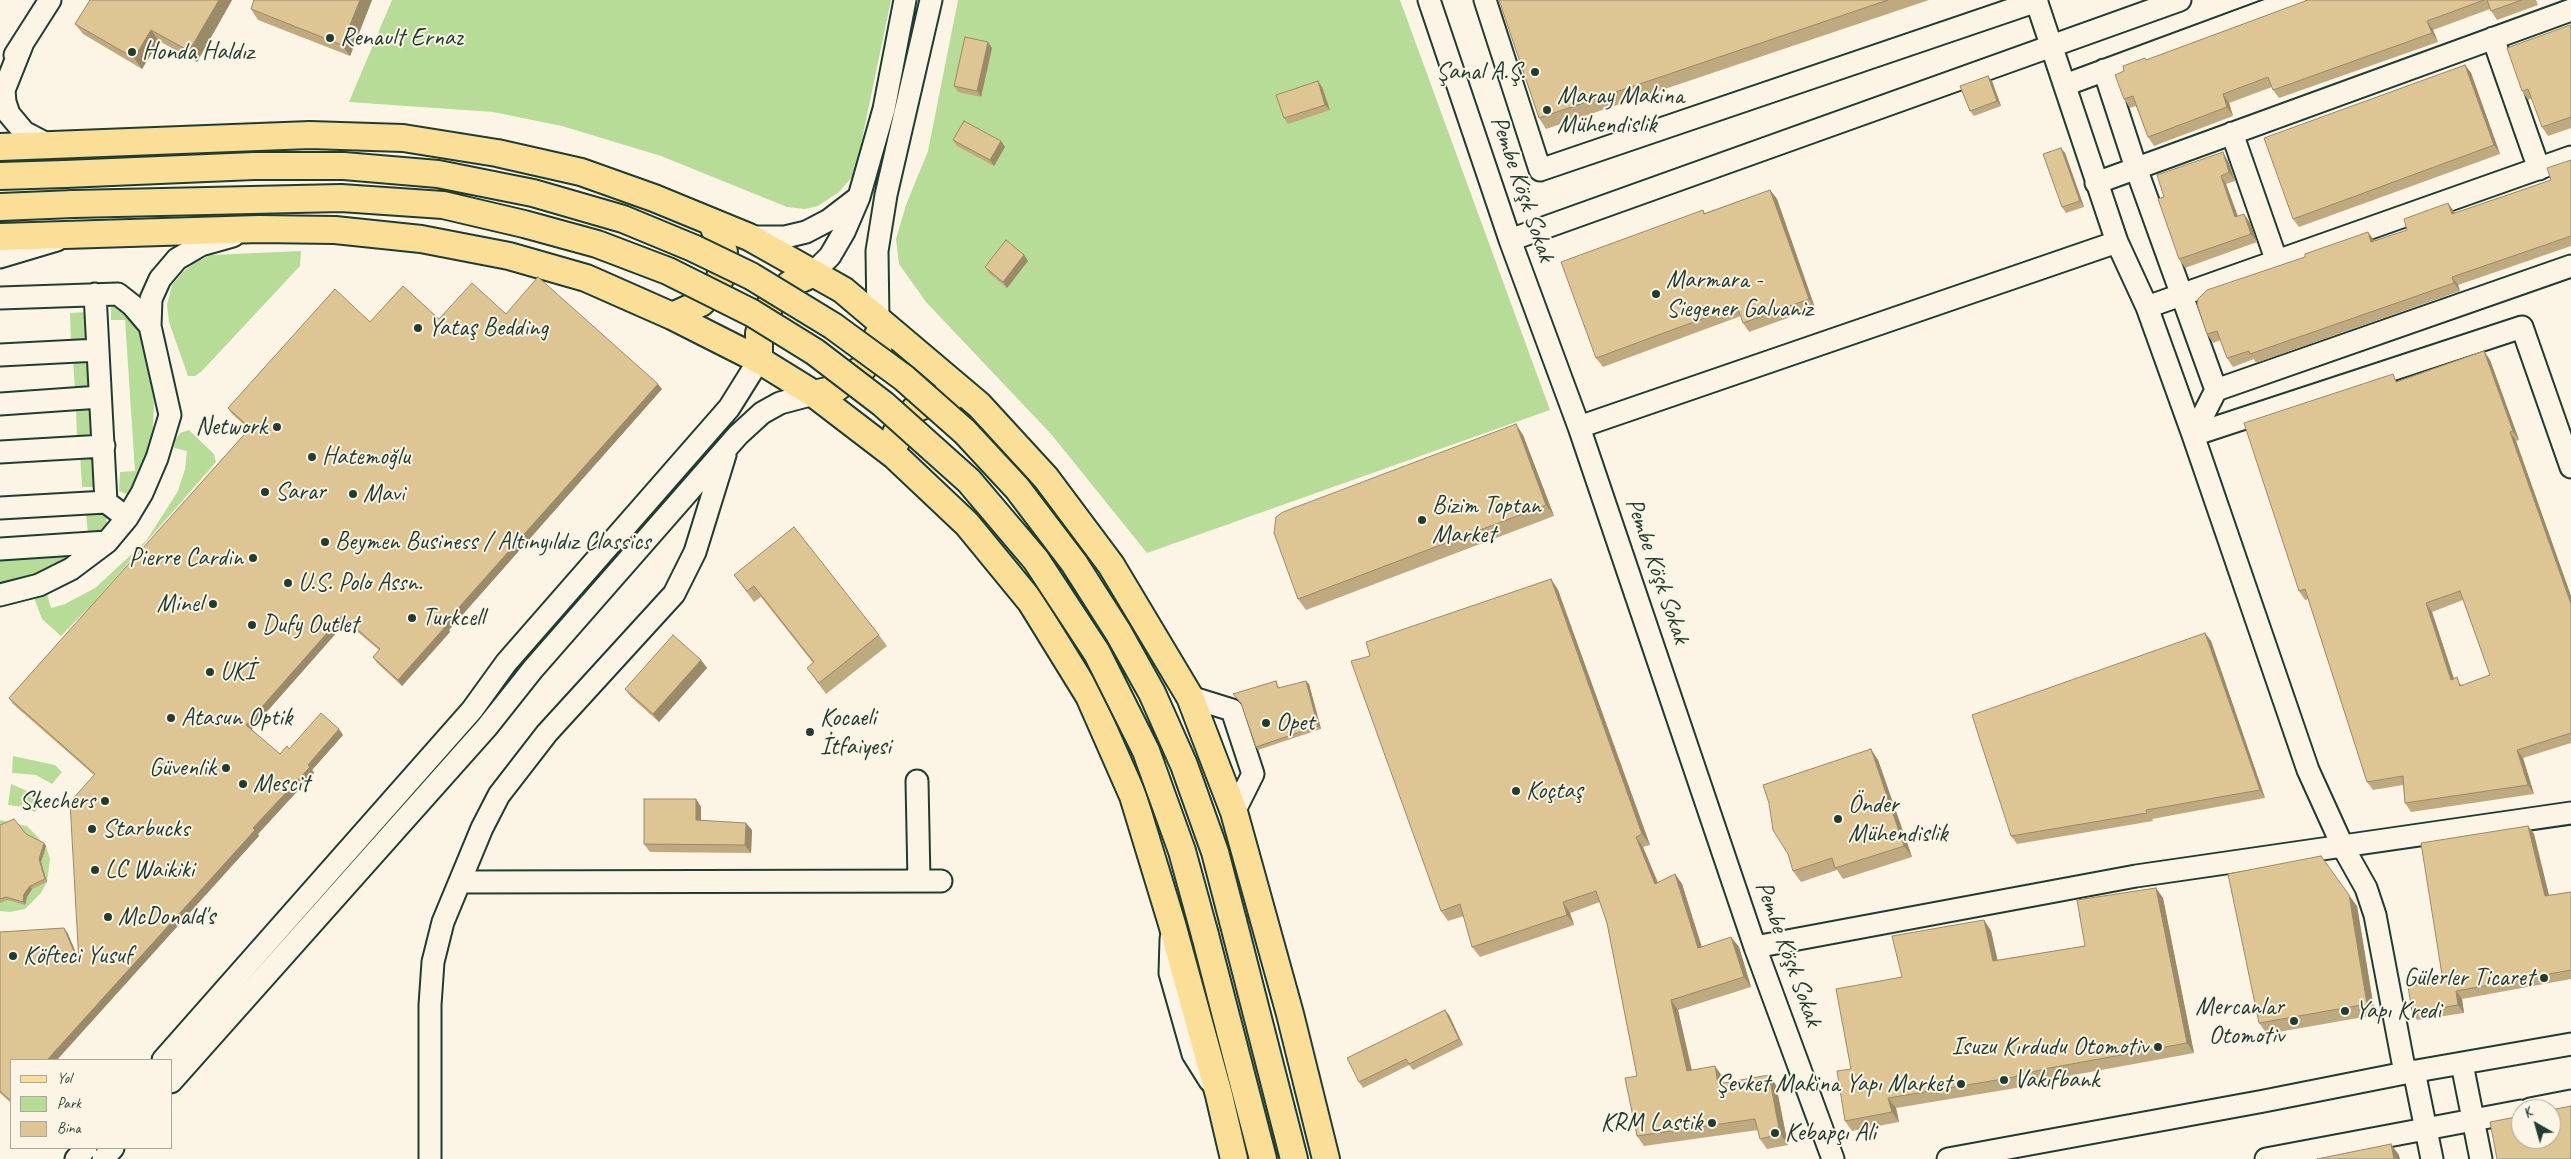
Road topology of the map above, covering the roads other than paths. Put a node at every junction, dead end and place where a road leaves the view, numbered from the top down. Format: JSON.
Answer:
{"nodes":[{"id":1,"x":50,"y":0,"type":"edge"},
{"id":2,"x":905,"y":0,"type":"edge"},
{"id":3,"x":931,"y":0,"type":"edge"},
{"id":4,"x":1429,"y":0,"type":"edge"},
{"id":5,"x":1485,"y":0,"type":"edge"},
{"id":6,"x":2180,"y":0,"type":"edge"},
{"id":7,"x":2295,"y":0,"type":"edge"},
{"id":8,"x":2037,"y":1,"type":"edge"},
{"id":9,"x":2571,"y":10,"type":"edge"},
{"id":10,"x":2493,"y":38,"type":"junction"},
{"id":11,"x":22,"y":45,"type":"junction"},
{"id":12,"x":2053,"y":45,"type":"junction"},
{"id":13,"x":2104,"y":70,"type":"junction"},
{"id":14,"x":0,"y":76,"type":"edge"},
{"id":15,"x":2065,"y":84,"type":"junction"},
{"id":16,"x":2232,"y":133,"type":"junction"},
{"id":17,"x":47,"y":144,"type":"junction"},
{"id":18,"x":0,"y":147,"type":"edge"},
{"id":19,"x":2571,"y":157,"type":"edge"},
{"id":20,"x":2136,"y":168,"type":"junction"},
{"id":21,"x":2539,"y":169,"type":"junction"},
{"id":22,"x":0,"y":176,"type":"edge"},
{"id":23,"x":2096,"y":183,"type":"junction"},
{"id":24,"x":859,"y":197,"type":"junction"},
{"id":25,"x":0,"y":207,"type":"edge"},
{"id":26,"x":712,"y":223,"type":"junction"},
{"id":27,"x":259,"y":229,"type":"junction"},
{"id":28,"x":78,"y":234,"type":"junction"},
{"id":29,"x":0,"y":237,"type":"edge"},
{"id":30,"x":749,"y":237,"type":"junction"},
{"id":31,"x":1510,"y":240,"type":"junction"},
{"id":32,"x":2117,"y":242,"type":"junction"},
{"id":33,"x":0,"y":257,"type":"edge"},
{"id":34,"x":2277,"y":262,"type":"junction"},
{"id":35,"x":2571,"y":266,"type":"edge"},
{"id":36,"x":812,"y":274,"type":"junction"},
{"id":37,"x":95,"y":294,"type":"junction"},
{"id":38,"x":2183,"y":296,"type":"junction"},
{"id":39,"x":0,"y":298,"type":"edge"},
{"id":40,"x":2147,"y":308,"type":"junction"},
{"id":41,"x":672,"y":316,"type":"junction"},
{"id":42,"x":878,"y":319,"type":"junction"},
{"id":43,"x":150,"y":326,"type":"junction"},
{"id":44,"x":98,"y":350,"type":"junction"},
{"id":45,"x":0,"y":355,"type":"edge"},
{"id":46,"x":759,"y":360,"type":"junction"},
{"id":47,"x":2216,"y":390,"type":"junction"},
{"id":48,"x":814,"y":394,"type":"junction"},
{"id":49,"x":100,"y":398,"type":"junction"},
{"id":50,"x":0,"y":404,"type":"edge"},
{"id":51,"x":979,"y":405,"type":"junction"},
{"id":52,"x":1579,"y":427,"type":"junction"},
{"id":53,"x":2193,"y":434,"type":"junction"},
{"id":54,"x":104,"y":446,"type":"junction"},
{"id":55,"x":727,"y":448,"type":"junction"},
{"id":56,"x":0,"y":452,"type":"edge"},
{"id":57,"x":895,"y":456,"type":"junction"},
{"id":58,"x":2571,"y":467,"type":"edge"},
{"id":59,"x":106,"y":502,"type":"junction"},
{"id":60,"x":0,"y":508,"type":"edge"},
{"id":61,"x":127,"y":518,"type":"junction"},
{"id":62,"x":107,"y":542,"type":"junction"},
{"id":63,"x":0,"y":549,"type":"edge"},
{"id":64,"x":0,"y":595,"type":"edge"},
{"id":65,"x":1190,"y":697,"type":"junction"},
{"id":66,"x":917,"y":781,"type":"dead end"},
{"id":67,"x":1234,"y":812,"type":"junction"},
{"id":68,"x":2571,"y":813,"type":"edge"},
{"id":69,"x":2343,"y":847,"type":"junction"},
{"id":70,"x":919,"y":881,"type":"junction"},
{"id":71,"x":941,"y":881,"type":"dead end"},
{"id":72,"x":461,"y":882,"type":"junction"},
{"id":73,"x":1755,"y":947,"type":"junction"},
{"id":74,"x":2571,"y":1044,"type":"edge"},
{"id":75,"x":164,"y":1059,"type":"edge"},
{"id":76,"x":2462,"y":1064,"type":"junction"},
{"id":77,"x":2410,"y":1072,"type":"junction"},
{"id":78,"x":172,"y":1081,"type":"edge"},
{"id":79,"x":2511,"y":1113,"type":"edge"},
{"id":80,"x":2474,"y":1120,"type":"junction"},
{"id":81,"x":2426,"y":1127,"type":"junction"},
{"id":82,"x":85,"y":1149,"type":"edge"},
{"id":83,"x":112,"y":1149,"type":"edge"},
{"id":84,"x":76,"y":1159,"type":"edge"},
{"id":85,"x":103,"y":1159,"type":"edge"},
{"id":86,"x":430,"y":1159,"type":"edge"},
{"id":87,"x":1234,"y":1159,"type":"edge"},
{"id":88,"x":1263,"y":1159,"type":"edge"},
{"id":89,"x":1294,"y":1159,"type":"edge"},
{"id":90,"x":1326,"y":1159,"type":"edge"},
{"id":91,"x":1833,"y":1159,"type":"edge"},
{"id":92,"x":1948,"y":1159,"type":"edge"},
{"id":93,"x":2266,"y":1159,"type":"edge"},
{"id":94,"x":2432,"y":1159,"type":"edge"},
{"id":95,"x":2481,"y":1159,"type":"edge"}],
"edges":[{"from":1,"to":11,"type":"street"},
{"from":2,"to":24,"type":"street"},
{"from":3,"to":42,"type":"street"},
{"from":4,"to":31,"type":"street","name":"Pembe Köşk Sokak"},
{"from":5,"to":8,"type":"street"},
{"from":6,"to":12,"type":"street"},
{"from":7,"to":13,"type":"street"},
{"from":8,"to":12,"type":"street"},
{"from":9,"to":10,"type":"street"},
{"from":10,"to":16,"type":"street"},
{"from":10,"to":21,"type":"street"},
{"from":11,"to":14,"type":"street"},
{"from":11,"to":17,"type":"street"},
{"from":12,"to":15,"type":"street"},
{"from":12,"to":31,"type":"street"},
{"from":13,"to":15,"type":"street"},
{"from":13,"to":20,"type":"street"},
{"from":15,"to":23,"type":"street"},
{"from":16,"to":20,"type":"street"},
{"from":16,"to":34,"type":"street"},
{"from":17,"to":18,"type":"main road"},
{"from":17,"to":26,"type":"main road"},
{"from":19,"to":21,"type":"street"},
{"from":20,"to":23,"type":"street"},
{"from":20,"to":38,"type":"street"},
{"from":21,"to":34,"type":"street"},
{"from":22,"to":89,"type":"main road","bridge":true},
{"from":23,"to":32,"type":"street"},
{"from":24,"to":30,"type":"street"},
{"from":24,"to":36,"type":"street"},
{"from":25,"to":88,"type":"main road","bridge":true},
{"from":26,"to":30,"type":"main road"},
{"from":26,"to":41,"type":"main road"},
{"from":27,"to":28,"type":"main road"},
{"from":27,"to":41,"type":"main road"},
{"from":27,"to":43,"type":"street"},
{"from":28,"to":29,"type":"main road"},
{"from":28,"to":33,"type":"street"},
{"from":30,"to":36,"type":"main road"},
{"from":31,"to":52,"type":"street","name":"Pembe Köşk Sokak"},
{"from":32,"to":40,"type":"street"},
{"from":32,"to":52,"type":"street"},
{"from":34,"to":38,"type":"street"},
{"from":35,"to":47,"type":"street"},
{"from":36,"to":42,"type":"main road"},
{"from":36,"to":46,"type":"main road"},
{"from":37,"to":39,"type":"street"},
{"from":37,"to":43,"type":"street"},
{"from":37,"to":44,"type":"street"},
{"from":38,"to":40,"type":"street"},
{"from":38,"to":47,"type":"street"},
{"from":40,"to":53,"type":"street"},
{"from":41,"to":46,"type":"main road"},
{"from":42,"to":48,"type":"main road"},
{"from":42,"to":51,"type":"main road"},
{"from":43,"to":61,"type":"street"},
{"from":44,"to":45,"type":"street"},
{"from":44,"to":49,"type":"street"},
{"from":46,"to":48,"type":"main road"},
{"from":46,"to":75,"type":"street"},
{"from":47,"to":53,"type":"street"},
{"from":48,"to":55,"type":"street"},
{"from":48,"to":57,"type":"main road"},
{"from":49,"to":50,"type":"street"},
{"from":49,"to":54,"type":"street"},
{"from":51,"to":57,"type":"main road"},
{"from":51,"to":65,"type":"main road"},
{"from":52,"to":73,"type":"street","name":"Pembe Köşk Sokak"},
{"from":53,"to":58,"type":"street"},
{"from":53,"to":69,"type":"street"},
{"from":54,"to":56,"type":"street"},
{"from":54,"to":59,"type":"street"},
{"from":55,"to":72,"type":"street"},
{"from":55,"to":78,"type":"street"},
{"from":57,"to":87,"type":"main road"},
{"from":59,"to":60,"type":"street"},
{"from":59,"to":61,"type":"street"},
{"from":61,"to":62,"type":"street"},
{"from":62,"to":63,"type":"street"},
{"from":62,"to":64,"type":"street"},
{"from":65,"to":67,"type":"main road"},
{"from":65,"to":67,"type":"street"},
{"from":66,"to":70,"type":"street"},
{"from":67,"to":90,"type":"main road"},
{"from":68,"to":69,"type":"street"},
{"from":69,"to":73,"type":"street"},
{"from":69,"to":77,"type":"street"},
{"from":70,"to":71,"type":"street"},
{"from":70,"to":72,"type":"street"},
{"from":72,"to":86,"type":"street"},
{"from":73,"to":91,"type":"street","name":"Pembe Köşk Sokak"},
{"from":74,"to":76,"type":"street"},
{"from":76,"to":77,"type":"street"},
{"from":76,"to":80,"type":"street"},
{"from":77,"to":81,"type":"street"},
{"from":77,"to":92,"type":"street"},
{"from":79,"to":80,"type":"street"},
{"from":80,"to":81,"type":"street"},
{"from":80,"to":95,"type":"street"},
{"from":81,"to":93,"type":"street"},
{"from":81,"to":94,"type":"street"},
{"from":82,"to":84,"type":"street"},
{"from":83,"to":85,"type":"street"}]}
